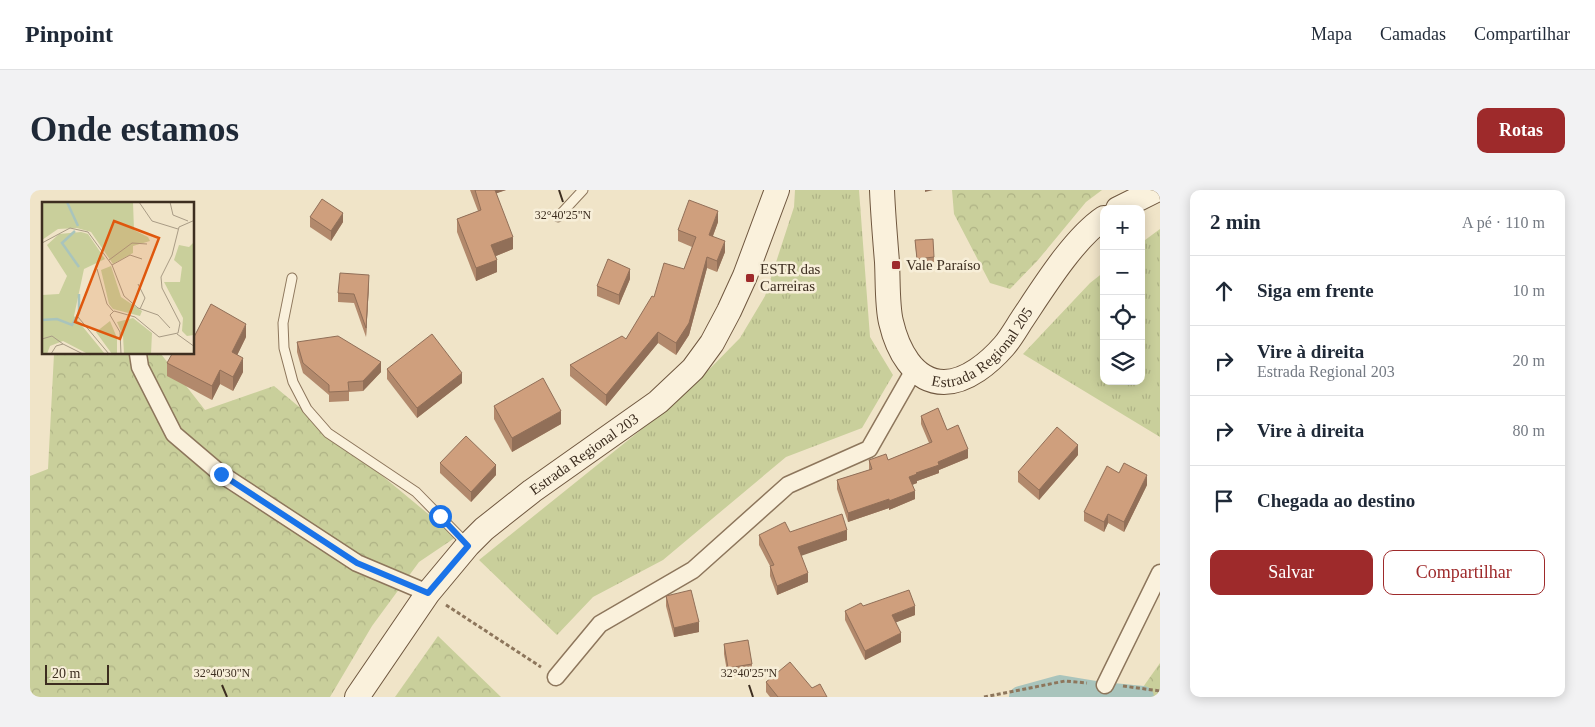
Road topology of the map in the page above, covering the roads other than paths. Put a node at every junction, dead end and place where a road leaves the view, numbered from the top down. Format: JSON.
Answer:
{"nodes":[{"id":1,"x":584,"y":190,"type":"edge"},
{"id":2,"x":776,"y":190,"type":"edge"},
{"id":3,"x":882,"y":190,"type":"edge"},
{"id":4,"x":1156,"y":190,"type":"edge"},
{"id":5,"x":1126,"y":205,"type":"edge"},
{"id":6,"x":558,"y":218,"type":"dead end"},
{"id":7,"x":1100,"y":221,"type":"edge"},
{"id":8,"x":292,"y":278,"type":"dead end"},
{"id":9,"x":138,"y":355,"type":"edge"},
{"id":10,"x":914,"y":370,"type":"junction"},
{"id":11,"x":468,"y":546,"type":"junction"},
{"id":12,"x":1160,"y":573,"type":"edge"},
{"id":13,"x":428,"y":593,"type":"junction"},
{"id":14,"x":556,"y":677,"type":"road end"},
{"id":15,"x":1105,"y":685,"type":"road end"},
{"id":16,"x":357,"y":697,"type":"edge"}],
"edges":[{"from":1,"to":6,"type":"lane"},
{"from":2,"to":11,"type":"main road","name":"Estrada Regional 203"},
{"from":3,"to":10,"type":"main road","name":"Estrada Regional 205"},
{"from":4,"to":5,"type":"main road"},
{"from":7,"to":10,"type":"main road","name":"Estrada Regional 205"},
{"from":8,"to":11,"type":"lane"},
{"from":9,"to":13,"type":"street"},
{"from":10,"to":14,"type":"street"},
{"from":11,"to":13,"type":"main road","name":"Estrada Regional 203"},
{"from":12,"to":15,"type":"street"},
{"from":13,"to":16,"type":"main road","name":"Estrada Regional 203"}]}
